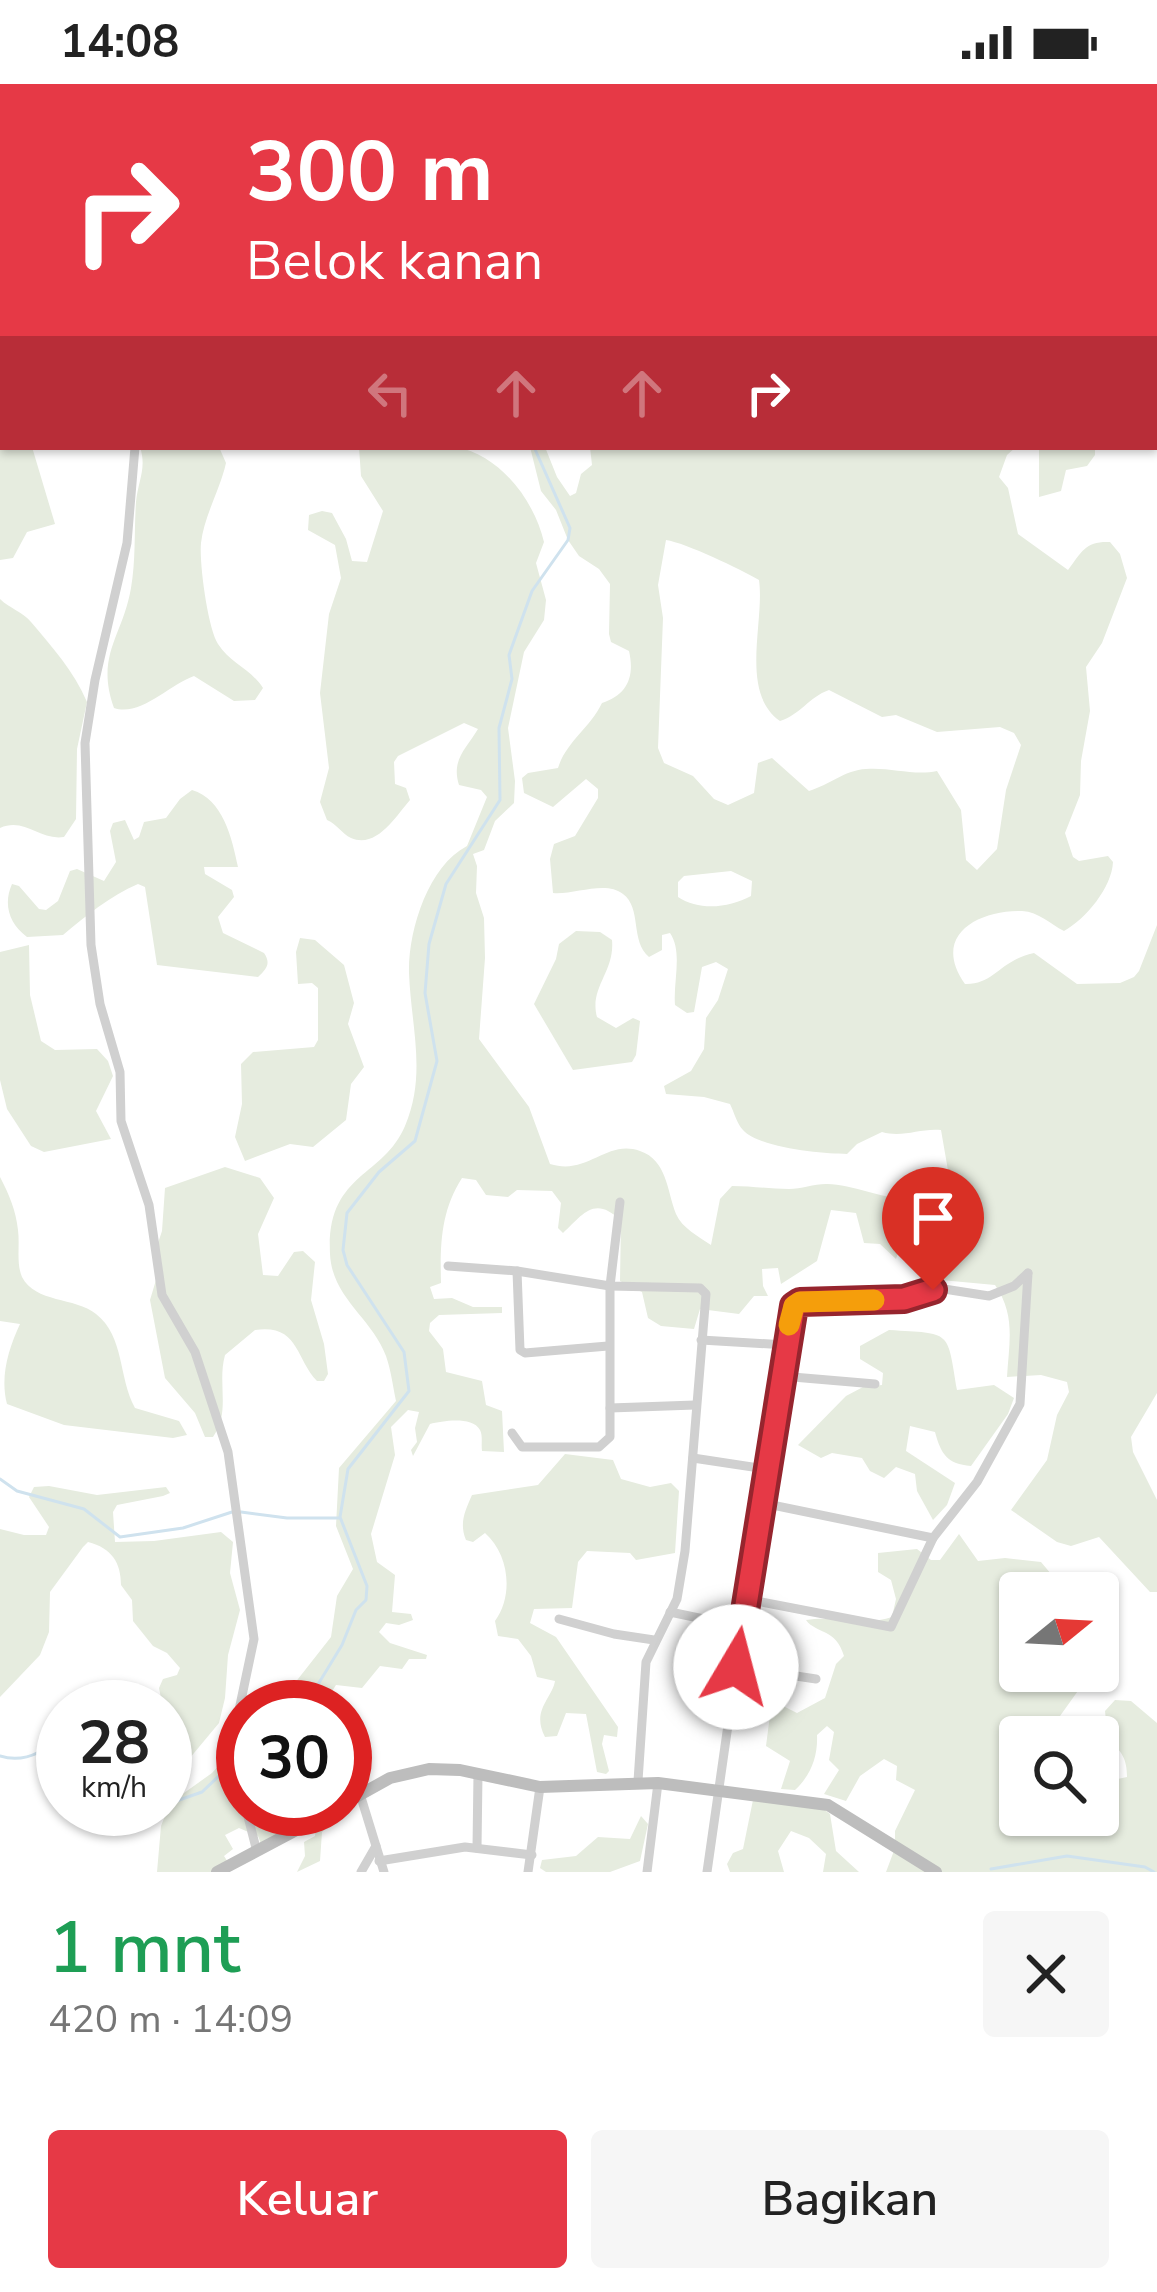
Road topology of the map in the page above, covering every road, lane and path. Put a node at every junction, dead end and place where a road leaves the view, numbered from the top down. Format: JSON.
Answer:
{"nodes":[{"id":1,"x":136,"y":450,"type":"edge"},
{"id":2,"x":620,"y":1202,"type":"dead end"},
{"id":3,"x":448,"y":1266,"type":"dead end"},
{"id":4,"x":517,"y":1271,"type":"junction"},
{"id":5,"x":610,"y":1286,"type":"junction"},
{"id":6,"x":701,"y":1340,"type":"junction"},
{"id":7,"x":786,"y":1345,"type":"junction"},
{"id":8,"x":608,"y":1346,"type":"junction"},
{"id":9,"x":781,"y":1376,"type":"junction"},
{"id":10,"x":875,"y":1384,"type":"dead end"},
{"id":11,"x":695,"y":1405,"type":"junction"},
{"id":12,"x":610,"y":1408,"type":"junction"},
{"id":13,"x":512,"y":1433,"type":"dead end"},
{"id":14,"x":693,"y":1458,"type":"junction"},
{"id":15,"x":766,"y":1468,"type":"junction"},
{"id":16,"x":762,"y":1502,"type":"junction"},
{"id":17,"x":933,"y":1538,"type":"junction"},
{"id":18,"x":746,"y":1599,"type":"junction"},
{"id":19,"x":670,"y":1612,"type":"junction"},
{"id":20,"x":559,"y":1619,"type":"dead end"},
{"id":21,"x":742,"y":1627,"type":"junction"},
{"id":22,"x":654,"y":1640,"type":"junction"},
{"id":23,"x":736,"y":1667,"type":"junction"},
{"id":24,"x":816,"y":1679,"type":"dead end"},
{"id":25,"x":246,"y":1680,"type":"edge"},
{"id":26,"x":478,"y":1774,"type":"junction"},
{"id":27,"x":638,"y":1781,"type":"junction"},
{"id":28,"x":658,"y":1783,"type":"junction"},
{"id":29,"x":540,"y":1786,"type":"junction"},
{"id":30,"x":372,"y":1788,"type":"edge"},
{"id":31,"x":719,"y":1791,"type":"junction"},
{"id":32,"x":372,"y":1833,"type":"edge"},
{"id":33,"x":253,"y":1836,"type":"edge"},
{"id":34,"x":281,"y":1836,"type":"edge"},
{"id":35,"x":376,"y":1846,"type":"junction"},
{"id":36,"x":256,"y":1848,"type":"junction"},
{"id":37,"x":477,"y":1848,"type":"junction"},
{"id":38,"x":532,"y":1855,"type":"junction"},
{"id":39,"x":381,"y":1867,"type":"edge"},
{"id":40,"x":217,"y":1872,"type":"edge"},
{"id":41,"x":361,"y":1872,"type":"edge"},
{"id":42,"x":528,"y":1872,"type":"edge"},
{"id":43,"x":647,"y":1872,"type":"edge"},
{"id":44,"x":707,"y":1872,"type":"edge"},
{"id":45,"x":936,"y":1872,"type":"edge"}],
"edges":[{"from":1,"to":25,"type":"street"},
{"from":2,"to":5,"type":"street"},
{"from":3,"to":4,"type":"street"},
{"from":4,"to":5,"type":"street"},
{"from":4,"to":8,"type":"street"},
{"from":5,"to":6,"type":"street"},
{"from":5,"to":8,"type":"street"},
{"from":6,"to":7,"type":"street"},
{"from":6,"to":11,"type":"street"},
{"from":7,"to":9,"type":"street"},
{"from":7,"to":17,"type":"street"},
{"from":8,"to":12,"type":"street"},
{"from":9,"to":10,"type":"street"},
{"from":9,"to":15,"type":"street"},
{"from":11,"to":12,"type":"street"},
{"from":11,"to":14,"type":"street"},
{"from":12,"to":13,"type":"street"},
{"from":14,"to":15,"type":"street"},
{"from":14,"to":19,"type":"street"},
{"from":15,"to":16,"type":"street"},
{"from":16,"to":17,"type":"street"},
{"from":16,"to":18,"type":"street"},
{"from":17,"to":18,"type":"street"},
{"from":18,"to":21,"type":"street"},
{"from":19,"to":21,"type":"street"},
{"from":19,"to":22,"type":"street"},
{"from":20,"to":22,"type":"street"},
{"from":21,"to":23,"type":"street"},
{"from":22,"to":27,"type":"street"},
{"from":23,"to":24,"type":"street"},
{"from":23,"to":31,"type":"street"},
{"from":26,"to":29,"type":"main road"},
{"from":26,"to":30,"type":"main road"},
{"from":26,"to":37,"type":"street"},
{"from":27,"to":28,"type":"main road"},
{"from":27,"to":29,"type":"main road"},
{"from":28,"to":31,"type":"main road"},
{"from":28,"to":43,"type":"street"},
{"from":29,"to":38,"type":"street"},
{"from":31,"to":44,"type":"street"},
{"from":31,"to":45,"type":"main road"},
{"from":32,"to":35,"type":"street"},
{"from":33,"to":36,"type":"street"},
{"from":34,"to":36,"type":"main road"},
{"from":35,"to":39,"type":"street"},
{"from":35,"to":41,"type":"street"},
{"from":36,"to":40,"type":"main road"},
{"from":37,"to":38,"type":"street"},
{"from":37,"to":39,"type":"street"},
{"from":38,"to":42,"type":"street"}]}
